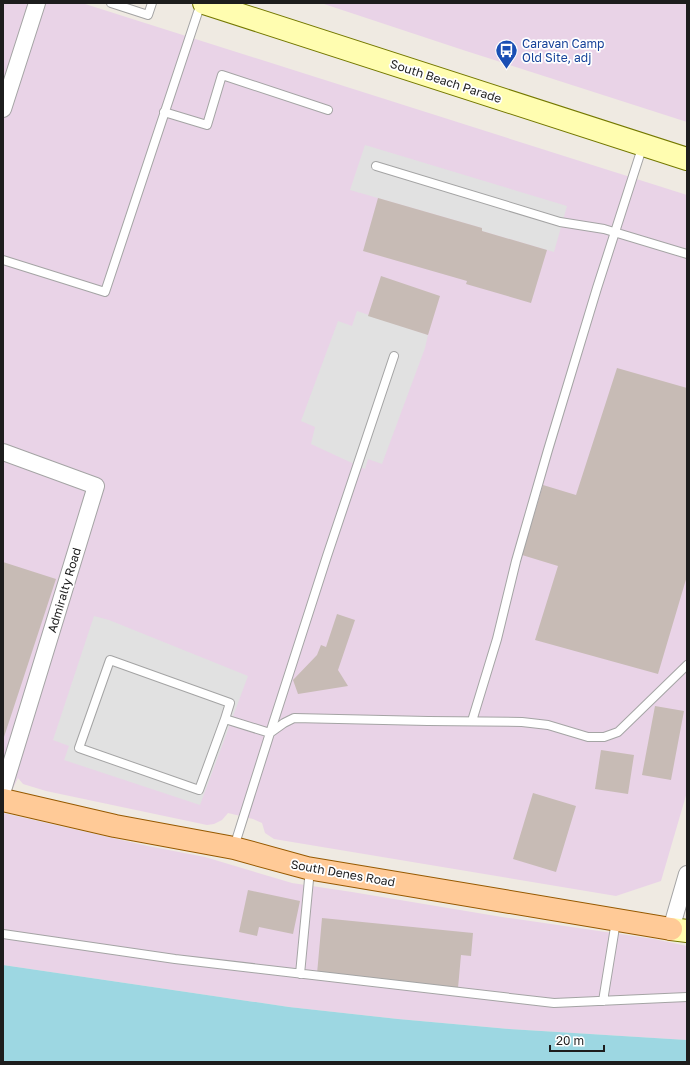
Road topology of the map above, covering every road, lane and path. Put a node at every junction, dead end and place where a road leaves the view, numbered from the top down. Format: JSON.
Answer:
{"nodes":[{"id":1,"x":37,"y":3,"type":"edge"},
{"id":2,"x":111,"y":3,"type":"edge"},
{"id":3,"x":152,"y":3,"type":"edge"},
{"id":4,"x":201,"y":3,"type":"edge"},
{"id":5,"x":204,"y":3,"type":"edge"},
{"id":6,"x":3,"y":109,"type":"edge"},
{"id":7,"x":328,"y":110,"type":"dead end"},
{"id":8,"x":164,"y":112,"type":"junction"},
{"id":9,"x":643,"y":145,"type":"junction"},
{"id":10,"x":687,"y":159,"type":"edge"},
{"id":11,"x":376,"y":166,"type":"dead end"},
{"id":12,"x":615,"y":232,"type":"junction"},
{"id":13,"x":687,"y":254,"type":"edge"},
{"id":14,"x":3,"y":260,"type":"edge"},
{"id":15,"x":394,"y":356,"type":"dead end"},
{"id":16,"x":3,"y":452,"type":"edge"},
{"id":17,"x":687,"y":665,"type":"edge"},
{"id":18,"x":224,"y":719,"type":"junction"},
{"id":19,"x":472,"y":721,"type":"junction"},
{"id":20,"x":270,"y":733,"type":"junction"},
{"id":21,"x":3,"y":790,"type":"edge"},
{"id":22,"x":3,"y":800,"type":"edge"},
{"id":23,"x":234,"y":848,"type":"junction"},
{"id":24,"x":310,"y":869,"type":"junction"},
{"id":25,"x":687,"y":874,"type":"edge"},
{"id":26,"x":617,"y":920,"type":"junction"},
{"id":27,"x":679,"y":930,"type":"edge"},
{"id":28,"x":3,"y":934,"type":"edge"},
{"id":29,"x":300,"y":974,"type":"junction"},
{"id":30,"x":687,"y":997,"type":"edge"},
{"id":31,"x":603,"y":1001,"type":"junction"}],
"edges":[{"from":1,"to":6,"type":"street"},
{"from":2,"to":3,"type":"lane"},
{"from":4,"to":8,"type":"lane"},
{"from":5,"to":9,"type":"street","name":"South Beach Parade"},
{"from":7,"to":8,"type":"lane"},
{"from":8,"to":14,"type":"lane"},
{"from":9,"to":10,"type":"street","name":"South Beach Parade"},
{"from":9,"to":12,"type":"lane"},
{"from":11,"to":12,"type":"lane"},
{"from":12,"to":13,"type":"lane"},
{"from":12,"to":19,"type":"lane"},
{"from":15,"to":20,"type":"lane"},
{"from":16,"to":21,"type":"street","name":"Admiralty Road"},
{"from":17,"to":19,"type":"lane"},
{"from":18,"to":18,"type":"lane"},
{"from":18,"to":20,"type":"lane"},
{"from":19,"to":20,"type":"lane"},
{"from":20,"to":23,"type":"lane"},
{"from":22,"to":23,"type":"main road","name":"South Denes Road"},
{"from":23,"to":24,"type":"main road","name":"South Denes Road"},
{"from":24,"to":26,"type":"main road","name":"South Denes Road"},
{"from":24,"to":29,"type":"lane"},
{"from":25,"to":27,"type":"street"},
{"from":26,"to":27,"type":"main road","name":"South Denes Road"},
{"from":26,"to":31,"type":"lane"},
{"from":28,"to":29,"type":"lane"},
{"from":29,"to":31,"type":"lane"},
{"from":30,"to":31,"type":"lane"}]}
